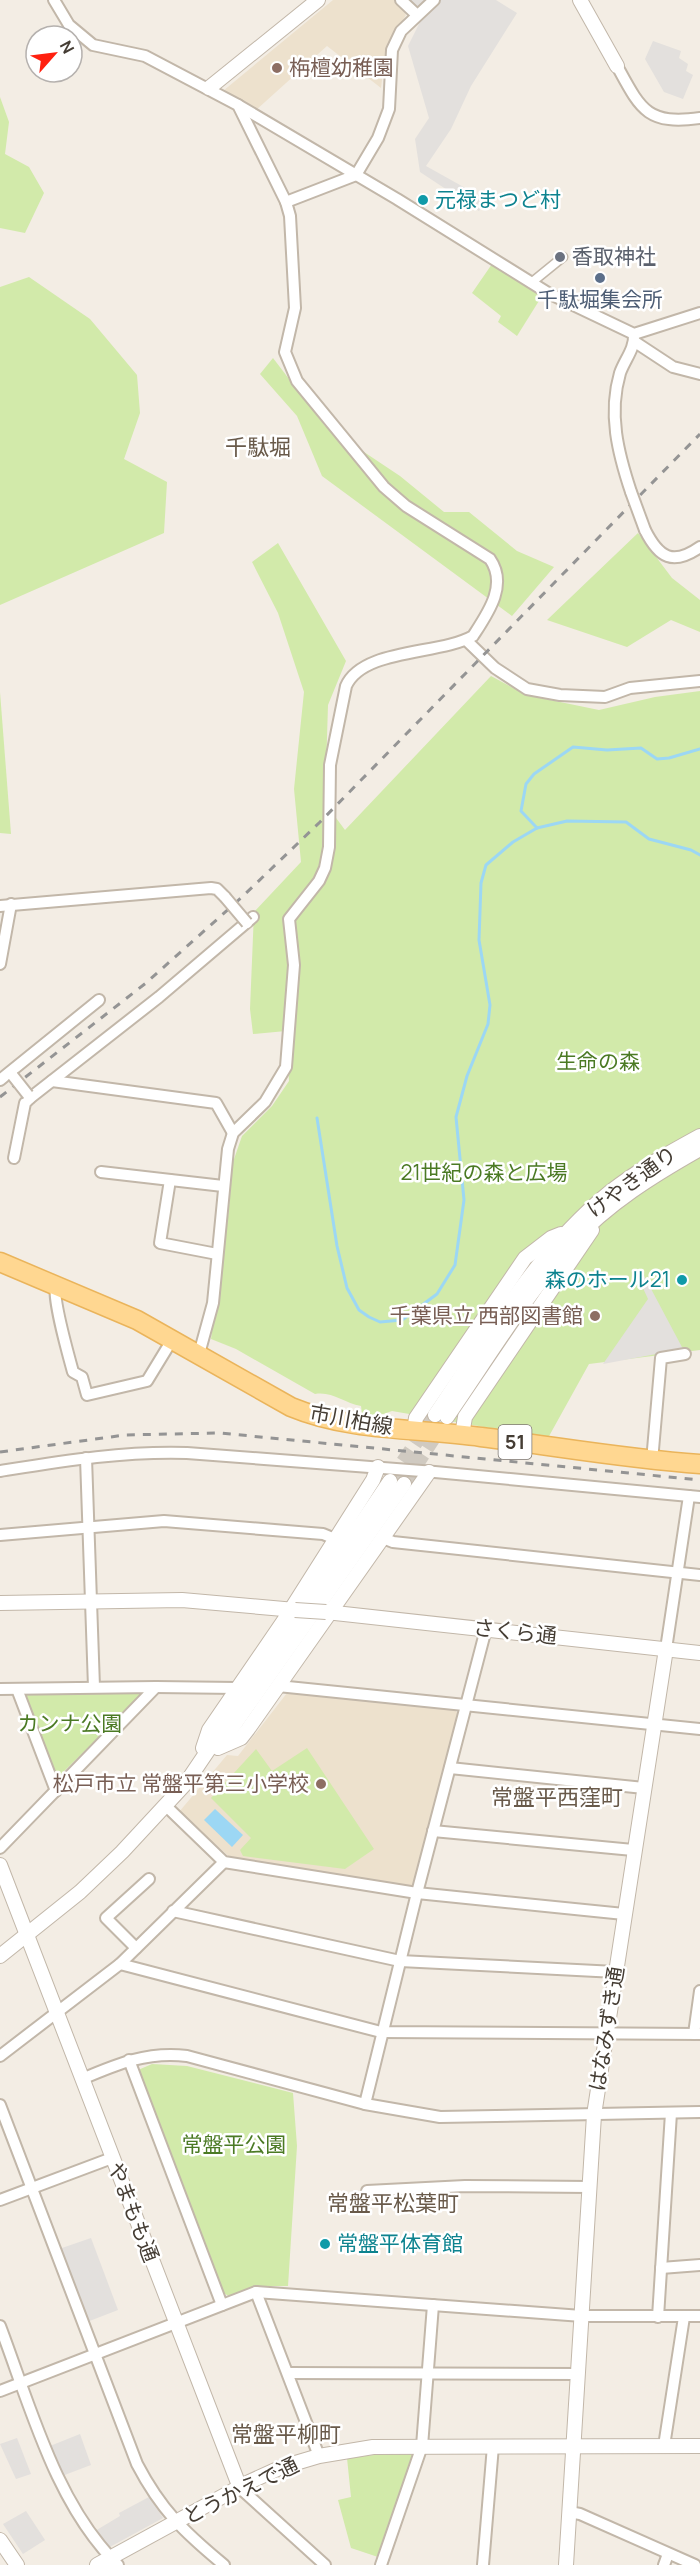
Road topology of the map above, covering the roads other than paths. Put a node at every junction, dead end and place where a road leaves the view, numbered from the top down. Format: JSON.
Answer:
{"nodes":[{"id":1,"x":54,"y":0,"type":"edge"},
{"id":2,"x":318,"y":0,"type":"edge"},
{"id":3,"x":401,"y":0,"type":"edge"},
{"id":4,"x":434,"y":0,"type":"edge"},
{"id":5,"x":580,"y":0,"type":"edge"},
{"id":6,"x":417,"y":15,"type":"junction"},
{"id":7,"x":617,"y":66,"type":"joint"},
{"id":8,"x":209,"y":88,"type":"junction"},
{"id":9,"x":238,"y":105,"type":"junction"},
{"id":10,"x":700,"y":118,"type":"edge"},
{"id":11,"x":356,"y":175,"type":"junction"},
{"id":12,"x":285,"y":202,"type":"junction"},
{"id":13,"x":563,"y":257,"type":"dead end"},
{"id":14,"x":531,"y":283,"type":"junction"},
{"id":15,"x":700,"y":313,"type":"edge"},
{"id":16,"x":634,"y":338,"type":"junction"},
{"id":17,"x":700,"y":374,"type":"edge"},
{"id":18,"x":700,"y":547,"type":"edge"},
{"id":19,"x":466,"y":640,"type":"junction"},
{"id":20,"x":700,"y":681,"type":"edge"},
{"id":21,"x":6,"y":905,"type":"edge"},
{"id":22,"x":0,"y":964,"type":"edge"},
{"id":23,"x":99,"y":1000,"type":"dead end"},
{"id":24,"x":6,"y":1076,"type":"edge"},
{"id":25,"x":52,"y":1081,"type":"junction"},
{"id":26,"x":29,"y":1097,"type":"junction"},
{"id":27,"x":233,"y":1133,"type":"junction"},
{"id":28,"x":700,"y":1136,"type":"edge"},
{"id":29,"x":700,"y":1149,"type":"edge"},
{"id":30,"x":14,"y":1158,"type":"dead end"},
{"id":31,"x":101,"y":1172,"type":"dead end"},
{"id":32,"x":170,"y":1179,"type":"junction"},
{"id":33,"x":223,"y":1186,"type":"junction"},
{"id":34,"x":597,"y":1220,"type":"junction"},
{"id":35,"x":570,"y":1237,"type":"junction"},
{"id":36,"x":217,"y":1254,"type":"junction"},
{"id":37,"x":0,"y":1262,"type":"edge"},
{"id":38,"x":56,"y":1286,"type":"junction"},
{"id":39,"x":172,"y":1340,"type":"junction"},
{"id":40,"x":199,"y":1354,"type":"junction"},
{"id":41,"x":685,"y":1354,"type":"dead end"},
{"id":42,"x":441,"y":1416,"type":"tunnel mouth"},
{"id":43,"x":414,"y":1430,"type":"junction"},
{"id":44,"x":462,"y":1435,"type":"junction"},
{"id":45,"x":86,"y":1458,"type":"junction"},
{"id":46,"x":652,"y":1461,"type":"junction"},
{"id":47,"x":700,"y":1464,"type":"edge"},
{"id":48,"x":378,"y":1467,"type":"junction"},
{"id":49,"x":0,"y":1471,"type":"edge"},
{"id":50,"x":429,"y":1472,"type":"junction"},
{"id":51,"x":694,"y":1497,"type":"edge"},
{"id":52,"x":88,"y":1526,"type":"junction"},
{"id":53,"x":0,"y":1535,"type":"edge"},
{"id":54,"x":383,"y":1538,"type":"junction"},
{"id":55,"x":335,"y":1539,"type":"junction"},
{"id":56,"x":678,"y":1573,"type":"junction"},
{"id":57,"x":700,"y":1575,"type":"edge"},
{"id":58,"x":90,"y":1600,"type":"junction"},
{"id":59,"x":0,"y":1603,"type":"edge"},
{"id":60,"x":292,"y":1609,"type":"junction"},
{"id":61,"x":328,"y":1613,"type":"junction"},
{"id":62,"x":486,"y":1629,"type":"junction"},
{"id":63,"x":666,"y":1649,"type":"junction"},
{"id":64,"x":700,"y":1653,"type":"edge"},
{"id":65,"x":278,"y":1686,"type":"junction"},
{"id":66,"x":94,"y":1687,"type":"junction"},
{"id":67,"x":156,"y":1687,"type":"junction"},
{"id":68,"x":237,"y":1688,"type":"junction"},
{"id":69,"x":0,"y":1689,"type":"edge"},
{"id":70,"x":17,"y":1689,"type":"junction"},
{"id":71,"x":467,"y":1705,"type":"junction"},
{"id":72,"x":653,"y":1724,"type":"junction"},
{"id":73,"x":700,"y":1729,"type":"edge"},
{"id":74,"x":218,"y":1748,"type":"junction"},
{"id":75,"x":198,"y":1765,"type":"junction"},
{"id":76,"x":450,"y":1768,"type":"junction"},
{"id":77,"x":644,"y":1788,"type":"junction"},
{"id":78,"x":56,"y":1791,"type":"junction"},
{"id":79,"x":166,"y":1806,"type":"junction"},
{"id":80,"x":434,"y":1831,"type":"junction"},
{"id":81,"x":0,"y":1848,"type":"edge"},
{"id":82,"x":633,"y":1850,"type":"junction"},
{"id":83,"x":224,"y":1862,"type":"junction"},
{"id":84,"x":0,"y":1865,"type":"edge"},
{"id":85,"x":149,"y":1879,"type":"dead end"},
{"id":86,"x":417,"y":1893,"type":"junction"},
{"id":87,"x":174,"y":1911,"type":"junction"},
{"id":88,"x":624,"y":1914,"type":"junction"},
{"id":89,"x":27,"y":1935,"type":"junction"},
{"id":90,"x":136,"y":1948,"type":"junction"},
{"id":91,"x":0,"y":1956,"type":"edge"},
{"id":92,"x":400,"y":1961,"type":"junction"},
{"id":93,"x":120,"y":1964,"type":"junction"},
{"id":94,"x":616,"y":1972,"type":"junction"},
{"id":95,"x":700,"y":1991,"type":"edge"},
{"id":96,"x":56,"y":2012,"type":"junction"},
{"id":97,"x":381,"y":2032,"type":"junction"},
{"id":98,"x":607,"y":2034,"type":"junction"},
{"id":99,"x":697,"y":2034,"type":"edge"},
{"id":100,"x":0,"y":2056,"type":"edge"},
{"id":101,"x":129,"y":2060,"type":"junction"},
{"id":102,"x":82,"y":2079,"type":"junction"},
{"id":103,"x":365,"y":2104,"type":"junction"},
{"id":104,"x":0,"y":2105,"type":"edge"},
{"id":105,"x":700,"y":2112,"type":"edge"},
{"id":106,"x":671,"y":2113,"type":"junction"},
{"id":107,"x":594,"y":2115,"type":"junction"},
{"id":108,"x":112,"y":2158,"type":"junction"},
{"id":109,"x":589,"y":2187,"type":"junction"},
{"id":110,"x":32,"y":2188,"type":"junction"},
{"id":111,"x":367,"y":2191,"type":"dead end"},
{"id":112,"x":0,"y":2200,"type":"edge"},
{"id":113,"x":700,"y":2265,"type":"edge"},
{"id":114,"x":661,"y":2268,"type":"junction"},
{"id":115,"x":256,"y":2292,"type":"junction"},
{"id":116,"x":222,"y":2305,"type":"junction"},
{"id":117,"x":433,"y":2305,"type":"junction"},
{"id":118,"x":582,"y":2316,"type":"junction"},
{"id":119,"x":700,"y":2316,"type":"edge"},
{"id":120,"x":658,"y":2317,"type":"junction"},
{"id":121,"x":684,"y":2317,"type":"junction"},
{"id":122,"x":176,"y":2324,"type":"junction"},
{"id":123,"x":0,"y":2326,"type":"edge"},
{"id":124,"x":95,"y":2355,"type":"junction"},
{"id":125,"x":288,"y":2373,"type":"junction"},
{"id":126,"x":428,"y":2373,"type":"junction"},
{"id":127,"x":578,"y":2374,"type":"junction"},
{"id":128,"x":22,"y":2383,"type":"junction"},
{"id":129,"x":0,"y":2391,"type":"edge"},
{"id":130,"x":422,"y":2446,"type":"junction"},
{"id":131,"x":494,"y":2446,"type":"junction"},
{"id":132,"x":573,"y":2446,"type":"junction"},
{"id":133,"x":664,"y":2446,"type":"junction"},
{"id":134,"x":700,"y":2446,"type":"edge"},
{"id":135,"x":319,"y":2456,"type":"junction"},
{"id":136,"x":240,"y":2488,"type":"junction"},
{"id":137,"x":569,"y":2512,"type":"junction"},
{"id":138,"x":175,"y":2523,"type":"junction"},
{"id":139,"x":0,"y":2540,"type":"edge"},
{"id":140,"x":669,"y":2554,"type":"junction"},
{"id":141,"x":114,"y":2561,"type":"edge"},
{"id":142,"x":17,"y":2565,"type":"edge"},
{"id":143,"x":97,"y":2565,"type":"edge"},
{"id":144,"x":224,"y":2565,"type":"edge"},
{"id":145,"x":325,"y":2565,"type":"edge"},
{"id":146,"x":381,"y":2565,"type":"edge"},
{"id":147,"x":483,"y":2565,"type":"edge"},
{"id":148,"x":566,"y":2565,"type":"edge"},
{"id":149,"x":664,"y":2565,"type":"edge"},
{"id":150,"x":695,"y":2565,"type":"edge"}],
"edges":[{"from":1,"to":8,"type":"street"},
{"from":2,"to":8,"type":"street"},
{"from":3,"to":6,"type":"street"},
{"from":4,"to":6,"type":"street"},
{"from":5,"to":7,"type":"street"},
{"from":6,"to":11,"type":"street"},
{"from":7,"to":10,"type":"street"},
{"from":8,"to":9,"type":"street"},
{"from":9,"to":11,"type":"street"},
{"from":9,"to":12,"type":"street"},
{"from":11,"to":12,"type":"street"},
{"from":11,"to":14,"type":"street"},
{"from":12,"to":19,"type":"street"},
{"from":13,"to":14,"type":"street"},
{"from":14,"to":16,"type":"street"},
{"from":15,"to":16,"type":"street"},
{"from":16,"to":17,"type":"street"},
{"from":16,"to":18,"type":"street","bridge":true},
{"from":19,"to":20,"type":"street"},
{"from":19,"to":27,"type":"street"},
{"from":21,"to":22,"type":"street"},
{"from":21,"to":25,"type":"street","bridge":true},
{"from":23,"to":24,"type":"street"},
{"from":24,"to":26,"type":"street","bridge":true},
{"from":25,"to":26,"type":"street"},
{"from":25,"to":27,"type":"street"},
{"from":26,"to":30,"type":"street"},
{"from":27,"to":33,"type":"street"},
{"from":28,"to":35,"type":"street","name":"けやき通り"},
{"from":29,"to":34,"type":"street","name":"けやき通り"},
{"from":31,"to":32,"type":"street"},
{"from":32,"to":33,"type":"street"},
{"from":32,"to":36,"type":"street"},
{"from":33,"to":36,"type":"street"},
{"from":34,"to":35,"type":"street","name":"けやき通り"},
{"from":34,"to":44,"type":"street"},
{"from":35,"to":42,"type":"street"},
{"from":35,"to":43,"type":"street"},
{"from":36,"to":40,"type":"street"},
{"from":37,"to":38,"type":"main road","name":"市川柏線","number":"51"},
{"from":38,"to":39,"type":"main road","name":"市川柏線","number":"51"},
{"from":38,"to":39,"type":"street"},
{"from":39,"to":40,"type":"main road","name":"市川柏線","number":"51"},
{"from":40,"to":43,"type":"main road","name":"市川柏線","number":"51"},
{"from":41,"to":46,"type":"street"},
{"from":43,"to":44,"type":"main road","name":"市川柏線","number":"51"},
{"from":44,"to":46,"type":"main road","name":"市川柏線","number":"51"},
{"from":45,"to":48,"type":"street"},
{"from":45,"to":49,"type":"street"},
{"from":45,"to":52,"type":"street"},
{"from":46,"to":47,"type":"main road","name":"市川柏線","number":"51"},
{"from":48,"to":50,"type":"street"},
{"from":48,"to":55,"type":"street"},
{"from":50,"to":51,"type":"street"},
{"from":50,"to":54,"type":"street"},
{"from":51,"to":56,"type":"street","name":"はなみずき通"},
{"from":52,"to":53,"type":"street"},
{"from":52,"to":55,"type":"street"},
{"from":52,"to":58,"type":"street"},
{"from":54,"to":56,"type":"street"},
{"from":54,"to":61,"type":"street"},
{"from":55,"to":60,"type":"street"},
{"from":56,"to":57,"type":"street"},
{"from":56,"to":63,"type":"street","name":"はなみずき通"},
{"from":58,"to":59,"type":"street","name":"さくら通"},
{"from":58,"to":60,"type":"street","name":"さくら通"},
{"from":58,"to":66,"type":"street"},
{"from":60,"to":61,"type":"street","name":"さくら通","bridge":true},
{"from":60,"to":68,"type":"street"},
{"from":61,"to":62,"type":"street","name":"さくら通"},
{"from":61,"to":65,"type":"street"},
{"from":62,"to":63,"type":"street","name":"さくら通"},
{"from":62,"to":71,"type":"street"},
{"from":63,"to":64,"type":"street","name":"さくら通"},
{"from":63,"to":72,"type":"street","name":"はなみずき通"},
{"from":65,"to":71,"type":"street"},
{"from":65,"to":74,"type":"street"},
{"from":66,"to":67,"type":"street"},
{"from":66,"to":70,"type":"street"},
{"from":67,"to":68,"type":"street"},
{"from":67,"to":78,"type":"street"},
{"from":68,"to":75,"type":"street"},
{"from":69,"to":70,"type":"street"},
{"from":70,"to":78,"type":"street"},
{"from":71,"to":72,"type":"street"},
{"from":71,"to":76,"type":"street"},
{"from":72,"to":73,"type":"street"},
{"from":72,"to":77,"type":"street","name":"はなみずき通"},
{"from":74,"to":75,"type":"street"},
{"from":74,"to":75,"type":"street"},
{"from":75,"to":79,"type":"street"},
{"from":76,"to":77,"type":"street"},
{"from":76,"to":80,"type":"street"},
{"from":77,"to":82,"type":"street","name":"はなみずき通"},
{"from":78,"to":81,"type":"street"},
{"from":79,"to":83,"type":"street"},
{"from":79,"to":89,"type":"street"},
{"from":80,"to":82,"type":"street"},
{"from":80,"to":86,"type":"street"},
{"from":82,"to":88,"type":"street","name":"はなみずき通"},
{"from":83,"to":86,"type":"street"},
{"from":83,"to":87,"type":"street"},
{"from":84,"to":89,"type":"street","name":"やまもも通"},
{"from":85,"to":90,"type":"street"},
{"from":86,"to":88,"type":"street"},
{"from":86,"to":92,"type":"street"},
{"from":87,"to":90,"type":"street"},
{"from":87,"to":92,"type":"street"},
{"from":88,"to":94,"type":"street","name":"はなみずき通"},
{"from":89,"to":91,"type":"street"},
{"from":89,"to":96,"type":"street","name":"やまもも通"},
{"from":90,"to":93,"type":"street"},
{"from":92,"to":94,"type":"street"},
{"from":92,"to":97,"type":"street"},
{"from":93,"to":96,"type":"street"},
{"from":93,"to":97,"type":"street"},
{"from":94,"to":98,"type":"street","name":"はなみずき通"},
{"from":95,"to":99,"type":"street"},
{"from":96,"to":100,"type":"street"},
{"from":96,"to":102,"type":"street","name":"やまもも通"},
{"from":97,"to":98,"type":"street"},
{"from":97,"to":103,"type":"street"},
{"from":98,"to":99,"type":"street"},
{"from":98,"to":107,"type":"street","name":"はなみずき通"},
{"from":101,"to":102,"type":"street"},
{"from":101,"to":103,"type":"street"},
{"from":101,"to":116,"type":"street"},
{"from":102,"to":108,"type":"street","name":"やまもも通"},
{"from":103,"to":107,"type":"street"},
{"from":104,"to":110,"type":"street"},
{"from":105,"to":106,"type":"street"},
{"from":106,"to":107,"type":"street"},
{"from":106,"to":114,"type":"street"},
{"from":107,"to":109,"type":"street","name":"はなみずき通"},
{"from":108,"to":110,"type":"street"},
{"from":108,"to":122,"type":"street","name":"やまもも通"},
{"from":109,"to":111,"type":"street"},
{"from":109,"to":118,"type":"street","name":"はなみずき通"},
{"from":110,"to":112,"type":"street"},
{"from":110,"to":124,"type":"street"},
{"from":113,"to":114,"type":"street"},
{"from":114,"to":120,"type":"street"},
{"from":115,"to":116,"type":"street"},
{"from":115,"to":117,"type":"street"},
{"from":115,"to":125,"type":"street"},
{"from":116,"to":122,"type":"street"},
{"from":117,"to":118,"type":"street"},
{"from":117,"to":126,"type":"street"},
{"from":118,"to":120,"type":"street"},
{"from":118,"to":127,"type":"street","name":"はなみずき通"},
{"from":119,"to":121,"type":"street"},
{"from":120,"to":121,"type":"street"},
{"from":121,"to":133,"type":"street"},
{"from":122,"to":124,"type":"street"},
{"from":122,"to":136,"type":"street","name":"やまもも通"},
{"from":123,"to":128,"type":"street"},
{"from":124,"to":128,"type":"street"},
{"from":124,"to":138,"type":"street"},
{"from":125,"to":126,"type":"street"},
{"from":125,"to":135,"type":"street"},
{"from":126,"to":127,"type":"street"},
{"from":126,"to":130,"type":"street"},
{"from":127,"to":132,"type":"street","name":"はなみずき通"},
{"from":128,"to":129,"type":"street"},
{"from":128,"to":141,"type":"street"},
{"from":130,"to":131,"type":"street","name":"とうかえで通"},
{"from":130,"to":135,"type":"street","name":"とうかえで通"},
{"from":130,"to":146,"type":"street"},
{"from":131,"to":132,"type":"street","name":"とうかえで通"},
{"from":131,"to":147,"type":"street"},
{"from":132,"to":133,"type":"street","name":"とうかえで通"},
{"from":132,"to":137,"type":"street","name":"はなみずき通"},
{"from":133,"to":134,"type":"street","name":"とうかえで通"},
{"from":135,"to":136,"type":"street","name":"とうかえで通"},
{"from":136,"to":138,"type":"street","name":"とうかえで通"},
{"from":136,"to":145,"type":"street"},
{"from":137,"to":140,"type":"street"},
{"from":137,"to":148,"type":"street","name":"はなみずき通"},
{"from":138,"to":141,"type":"street","name":"とうかえで通"},
{"from":138,"to":144,"type":"street"},
{"from":139,"to":142,"type":"street"},
{"from":140,"to":149,"type":"street"},
{"from":140,"to":150,"type":"street"},
{"from":141,"to":143,"type":"street","name":"とうかえで通"}]}
